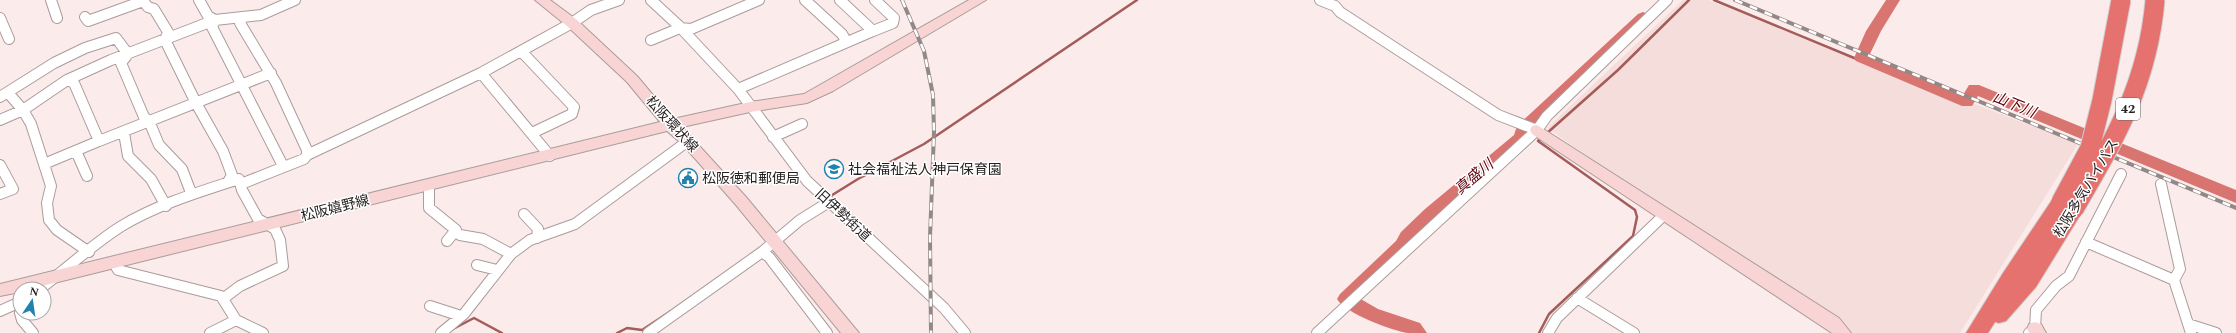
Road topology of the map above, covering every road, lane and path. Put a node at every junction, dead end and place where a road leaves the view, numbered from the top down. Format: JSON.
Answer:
{"nodes":[{"id":1,"x":51,"y":0,"type":"edge"},
{"id":2,"x":199,"y":0,"type":"edge"},
{"id":3,"x":542,"y":0,"type":"edge"},
{"id":4,"x":619,"y":0,"type":"edge"},
{"id":5,"x":651,"y":0,"type":"edge"},
{"id":6,"x":734,"y":0,"type":"edge"},
{"id":7,"x":759,"y":0,"type":"edge"},
{"id":8,"x":805,"y":0,"type":"edge"},
{"id":9,"x":840,"y":0,"type":"edge"},
{"id":10,"x":875,"y":0,"type":"edge"},
{"id":11,"x":979,"y":0,"type":"edge"},
{"id":12,"x":1320,"y":0,"type":"edge"},
{"id":13,"x":1666,"y":0,"type":"edge"},
{"id":14,"x":2121,"y":0,"type":"edge"},
{"id":15,"x":2155,"y":0,"type":"edge"},
{"id":16,"x":290,"y":1,"type":"edge"},
{"id":17,"x":1337,"y":3,"type":"edge"},
{"id":18,"x":740,"y":8,"type":"junction"},
{"id":19,"x":85,"y":17,"type":"dead end"},
{"id":20,"x":242,"y":17,"type":"junction"},
{"id":21,"x":0,"y":18,"type":"edge"},
{"id":22,"x":57,"y":18,"type":"dead end"},
{"id":23,"x":215,"y":20,"type":"junction"},
{"id":24,"x":572,"y":23,"type":"junction"},
{"id":25,"x":680,"y":28,"type":"junction"},
{"id":26,"x":873,"y":31,"type":"junction"},
{"id":27,"x":9,"y":39,"type":"dead end"},
{"id":28,"x":166,"y":40,"type":"junction"},
{"id":29,"x":651,"y":40,"type":"dead end"},
{"id":30,"x":846,"y":41,"type":"junction"},
{"id":31,"x":522,"y":50,"type":"junction"},
{"id":32,"x":128,"y":54,"type":"junction"},
{"id":33,"x":270,"y":73,"type":"junction"},
{"id":34,"x":481,"y":73,"type":"junction"},
{"id":35,"x":67,"y":80,"type":"junction"},
{"id":36,"x":242,"y":84,"type":"junction"},
{"id":37,"x":738,"y":89,"type":"junction"},
{"id":38,"x":4,"y":95,"type":"edge"},
{"id":39,"x":196,"y":103,"type":"junction"},
{"id":40,"x":750,"y":107,"type":"junction"},
{"id":41,"x":23,"y":110,"type":"junction"},
{"id":42,"x":0,"y":120,"type":"edge"},
{"id":43,"x":149,"y":122,"type":"junction"},
{"id":44,"x":670,"y":124,"type":"junction"},
{"id":45,"x":802,"y":124,"type":"dead end"},
{"id":46,"x":124,"y":133,"type":"junction"},
{"id":47,"x":1542,"y":133,"type":"junction"},
{"id":48,"x":532,"y":134,"type":"junction"},
{"id":49,"x":773,"y":137,"type":"junction"},
{"id":50,"x":99,"y":141,"type":"junction"},
{"id":51,"x":688,"y":141,"type":"junction"},
{"id":52,"x":76,"y":151,"type":"junction"},
{"id":53,"x":307,"y":154,"type":"junction"},
{"id":54,"x":550,"y":156,"type":"junction"},
{"id":55,"x":281,"y":162,"type":"dead end"},
{"id":56,"x":44,"y":164,"type":"junction"},
{"id":57,"x":0,"y":166,"type":"edge"},
{"id":58,"x":2121,"y":174,"type":"dead end"},
{"id":59,"x":87,"y":176,"type":"dead end"},
{"id":60,"x":228,"y":182,"type":"junction"},
{"id":61,"x":241,"y":184,"type":"junction"},
{"id":62,"x":2161,"y":184,"type":"dead end"},
{"id":63,"x":429,"y":185,"type":"junction"},
{"id":64,"x":0,"y":194,"type":"edge"},
{"id":65,"x":194,"y":194,"type":"junction"},
{"id":66,"x":829,"y":202,"type":"junction"},
{"id":67,"x":2068,"y":205,"type":"junction"},
{"id":68,"x":166,"y":206,"type":"junction"},
{"id":69,"x":524,"y":214,"type":"dead end"},
{"id":70,"x":1664,"y":215,"type":"junction"},
{"id":71,"x":268,"y":224,"type":"junction"},
{"id":72,"x":460,"y":235,"type":"dead end"},
{"id":73,"x":537,"y":238,"type":"junction"},
{"id":74,"x":447,"y":241,"type":"dead end"},
{"id":75,"x":2086,"y":242,"type":"junction"},
{"id":76,"x":768,"y":247,"type":"junction"},
{"id":77,"x":89,"y":252,"type":"junction"},
{"id":78,"x":511,"y":254,"type":"junction"},
{"id":79,"x":114,"y":263,"type":"junction"},
{"id":80,"x":477,"y":265,"type":"dead end"},
{"id":81,"x":497,"y":270,"type":"junction"},
{"id":82,"x":59,"y":276,"type":"junction"},
{"id":83,"x":2174,"y":280,"type":"junction"},
{"id":84,"x":52,"y":281,"type":"edge"},
{"id":85,"x":0,"y":290,"type":"edge"},
{"id":86,"x":224,"y":298,"type":"junction"},
{"id":87,"x":1577,"y":298,"type":"junction"},
{"id":88,"x":12,"y":306,"type":"edge"},
{"id":89,"x":430,"y":306,"type":"dead end"},
{"id":90,"x":0,"y":311,"type":"edge"},
{"id":91,"x":461,"y":316,"type":"junction"},
{"id":92,"x":236,"y":320,"type":"junction"},
{"id":93,"x":23,"y":321,"type":"edge"},
{"id":94,"x":2189,"y":329,"type":"edge"},
{"id":95,"x":2034,"y":332,"type":"edge"},
{"id":96,"x":33,"y":333,"type":"edge"},
{"id":97,"x":210,"y":333,"type":"edge"},
{"id":98,"x":263,"y":333,"type":"edge"},
{"id":99,"x":441,"y":333,"type":"edge"},
{"id":100,"x":648,"y":333,"type":"edge"},
{"id":101,"x":827,"y":333,"type":"edge"},
{"id":102,"x":851,"y":333,"type":"edge"},
{"id":103,"x":965,"y":333,"type":"edge"},
{"id":104,"x":1317,"y":333,"type":"edge"},
{"id":105,"x":1548,"y":333,"type":"edge"},
{"id":106,"x":1634,"y":333,"type":"edge"},
{"id":107,"x":1843,"y":333,"type":"edge"},
{"id":108,"x":1977,"y":333,"type":"edge"},
{"id":109,"x":1983,"y":333,"type":"edge"},
{"id":110,"x":2216,"y":333,"type":"edge"}],
"edges":[{"from":1,"to":22,"type":"street"},
{"from":2,"to":23,"type":"street"},
{"from":3,"to":24,"type":"main road","name":"松阪環状線"},
{"from":4,"to":24,"type":"street"},
{"from":5,"to":25,"type":"street","name":"旧伊勢街道"},
{"from":6,"to":18,"type":"street"},
{"from":7,"to":18,"type":"street"},
{"from":8,"to":30,"type":"street"},
{"from":9,"to":26,"type":"street"},
{"from":10,"to":26,"type":"street"},
{"from":11,"to":40,"type":"main road","name":"松阪嬉野線"},
{"from":12,"to":17,"type":"street"},
{"from":13,"to":47,"type":"street"},
{"from":14,"to":67,"type":"highway","name":"松阪多気バイパス","number":"42","bridge":true},
{"from":15,"to":67,"type":"highway","name":"松阪多気バイパス","number":"42","bridge":true},
{"from":16,"to":20,"type":"street"},
{"from":17,"to":47,"type":"street"},
{"from":18,"to":25,"type":"street"},
{"from":19,"to":28,"type":"street"},
{"from":20,"to":23,"type":"street"},
{"from":20,"to":33,"type":"street"},
{"from":21,"to":27,"type":"street"},
{"from":23,"to":28,"type":"street"},
{"from":23,"to":36,"type":"street"},
{"from":24,"to":31,"type":"street"},
{"from":24,"to":44,"type":"main road","name":"松阪環状線"},
{"from":25,"to":29,"type":"street"},
{"from":25,"to":37,"type":"street","name":"旧伊勢街道"},
{"from":26,"to":30,"type":"street"},
{"from":28,"to":32,"type":"street"},
{"from":28,"to":39,"type":"street"},
{"from":30,"to":37,"type":"street"},
{"from":31,"to":34,"type":"street"},
{"from":31,"to":48,"type":"street"},
{"from":32,"to":35,"type":"street"},
{"from":32,"to":38,"type":"street"},
{"from":32,"to":43,"type":"street"},
{"from":33,"to":36,"type":"street"},
{"from":33,"to":53,"type":"street"},
{"from":34,"to":48,"type":"street"},
{"from":34,"to":53,"type":"street"},
{"from":35,"to":41,"type":"street"},
{"from":35,"to":50,"type":"street"},
{"from":36,"to":39,"type":"street"},
{"from":36,"to":55,"type":"street"},
{"from":37,"to":40,"type":"street","name":"旧伊勢街道"},
{"from":38,"to":41,"type":"street"},
{"from":39,"to":43,"type":"street"},
{"from":39,"to":60,"type":"street"},
{"from":40,"to":44,"type":"main road","name":"松阪嬉野線"},
{"from":40,"to":49,"type":"street","name":"旧伊勢街道"},
{"from":41,"to":42,"type":"street"},
{"from":41,"to":56,"type":"street"},
{"from":43,"to":46,"type":"street"},
{"from":43,"to":65,"type":"street"},
{"from":44,"to":51,"type":"main road","name":"松阪環状線"},
{"from":44,"to":54,"type":"main road","name":"松阪嬉野線"},
{"from":45,"to":49,"type":"street"},
{"from":46,"to":50,"type":"street"},
{"from":46,"to":68,"type":"street"},
{"from":47,"to":70,"type":"main road"},
{"from":47,"to":104,"type":"street"},
{"from":48,"to":54,"type":"street"},
{"from":49,"to":66,"type":"street","name":"旧伊勢街道"},
{"from":50,"to":52,"type":"street"},
{"from":51,"to":73,"type":"street"},
{"from":51,"to":76,"type":"main road","name":"松阪環状線"},
{"from":52,"to":56,"type":"street"},
{"from":52,"to":59,"type":"street"},
{"from":53,"to":61,"type":"street"},
{"from":54,"to":63,"type":"main road","name":"松阪嬉野線"},
{"from":56,"to":77,"type":"street"},
{"from":57,"to":64,"type":"street"},
{"from":58,"to":75,"type":"street"},
{"from":60,"to":61,"type":"street"},
{"from":60,"to":65,"type":"street"},
{"from":61,"to":71,"type":"street"},
{"from":62,"to":83,"type":"street"},
{"from":63,"to":71,"type":"main road","name":"松阪嬉野線"},
{"from":63,"to":74,"type":"street"},
{"from":65,"to":68,"type":"street"},
{"from":66,"to":76,"type":"street"},
{"from":66,"to":103,"type":"street","name":"旧伊勢街道"},
{"from":67,"to":108,"type":"highway","name":"松阪多気バイパス","number":"42"},
{"from":67,"to":109,"type":"highway","name":"松阪多気バイパス","number":"42"},
{"from":68,"to":77,"type":"street"},
{"from":69,"to":73,"type":"street"},
{"from":70,"to":87,"type":"street"},
{"from":70,"to":107,"type":"main road"},
{"from":71,"to":79,"type":"main road","name":"松阪嬉野線"},
{"from":71,"to":86,"type":"street"},
{"from":72,"to":78,"type":"street"},
{"from":73,"to":78,"type":"street"},
{"from":75,"to":83,"type":"street"},
{"from":75,"to":95,"type":"street"},
{"from":76,"to":100,"type":"street"},
{"from":76,"to":101,"type":"street"},
{"from":76,"to":102,"type":"main road","name":"松阪環状線"},
{"from":77,"to":82,"type":"street"},
{"from":78,"to":81,"type":"street"},
{"from":79,"to":82,"type":"main road","name":"松阪嬉野線"},
{"from":79,"to":86,"type":"street"},
{"from":80,"to":81,"type":"street"},
{"from":81,"to":91,"type":"street"},
{"from":82,"to":84,"type":"street"},
{"from":82,"to":85,"type":"main road","name":"松阪嬉野線"},
{"from":83,"to":94,"type":"street"},
{"from":86,"to":92,"type":"street"},
{"from":87,"to":105,"type":"street"},
{"from":87,"to":106,"type":"street"},
{"from":88,"to":90,"type":"street"},
{"from":89,"to":91,"type":"street"},
{"from":91,"to":99,"type":"street"},
{"from":92,"to":97,"type":"street"},
{"from":92,"to":98,"type":"street"},
{"from":93,"to":96,"type":"street"},
{"from":94,"to":110,"type":"street"}]}
